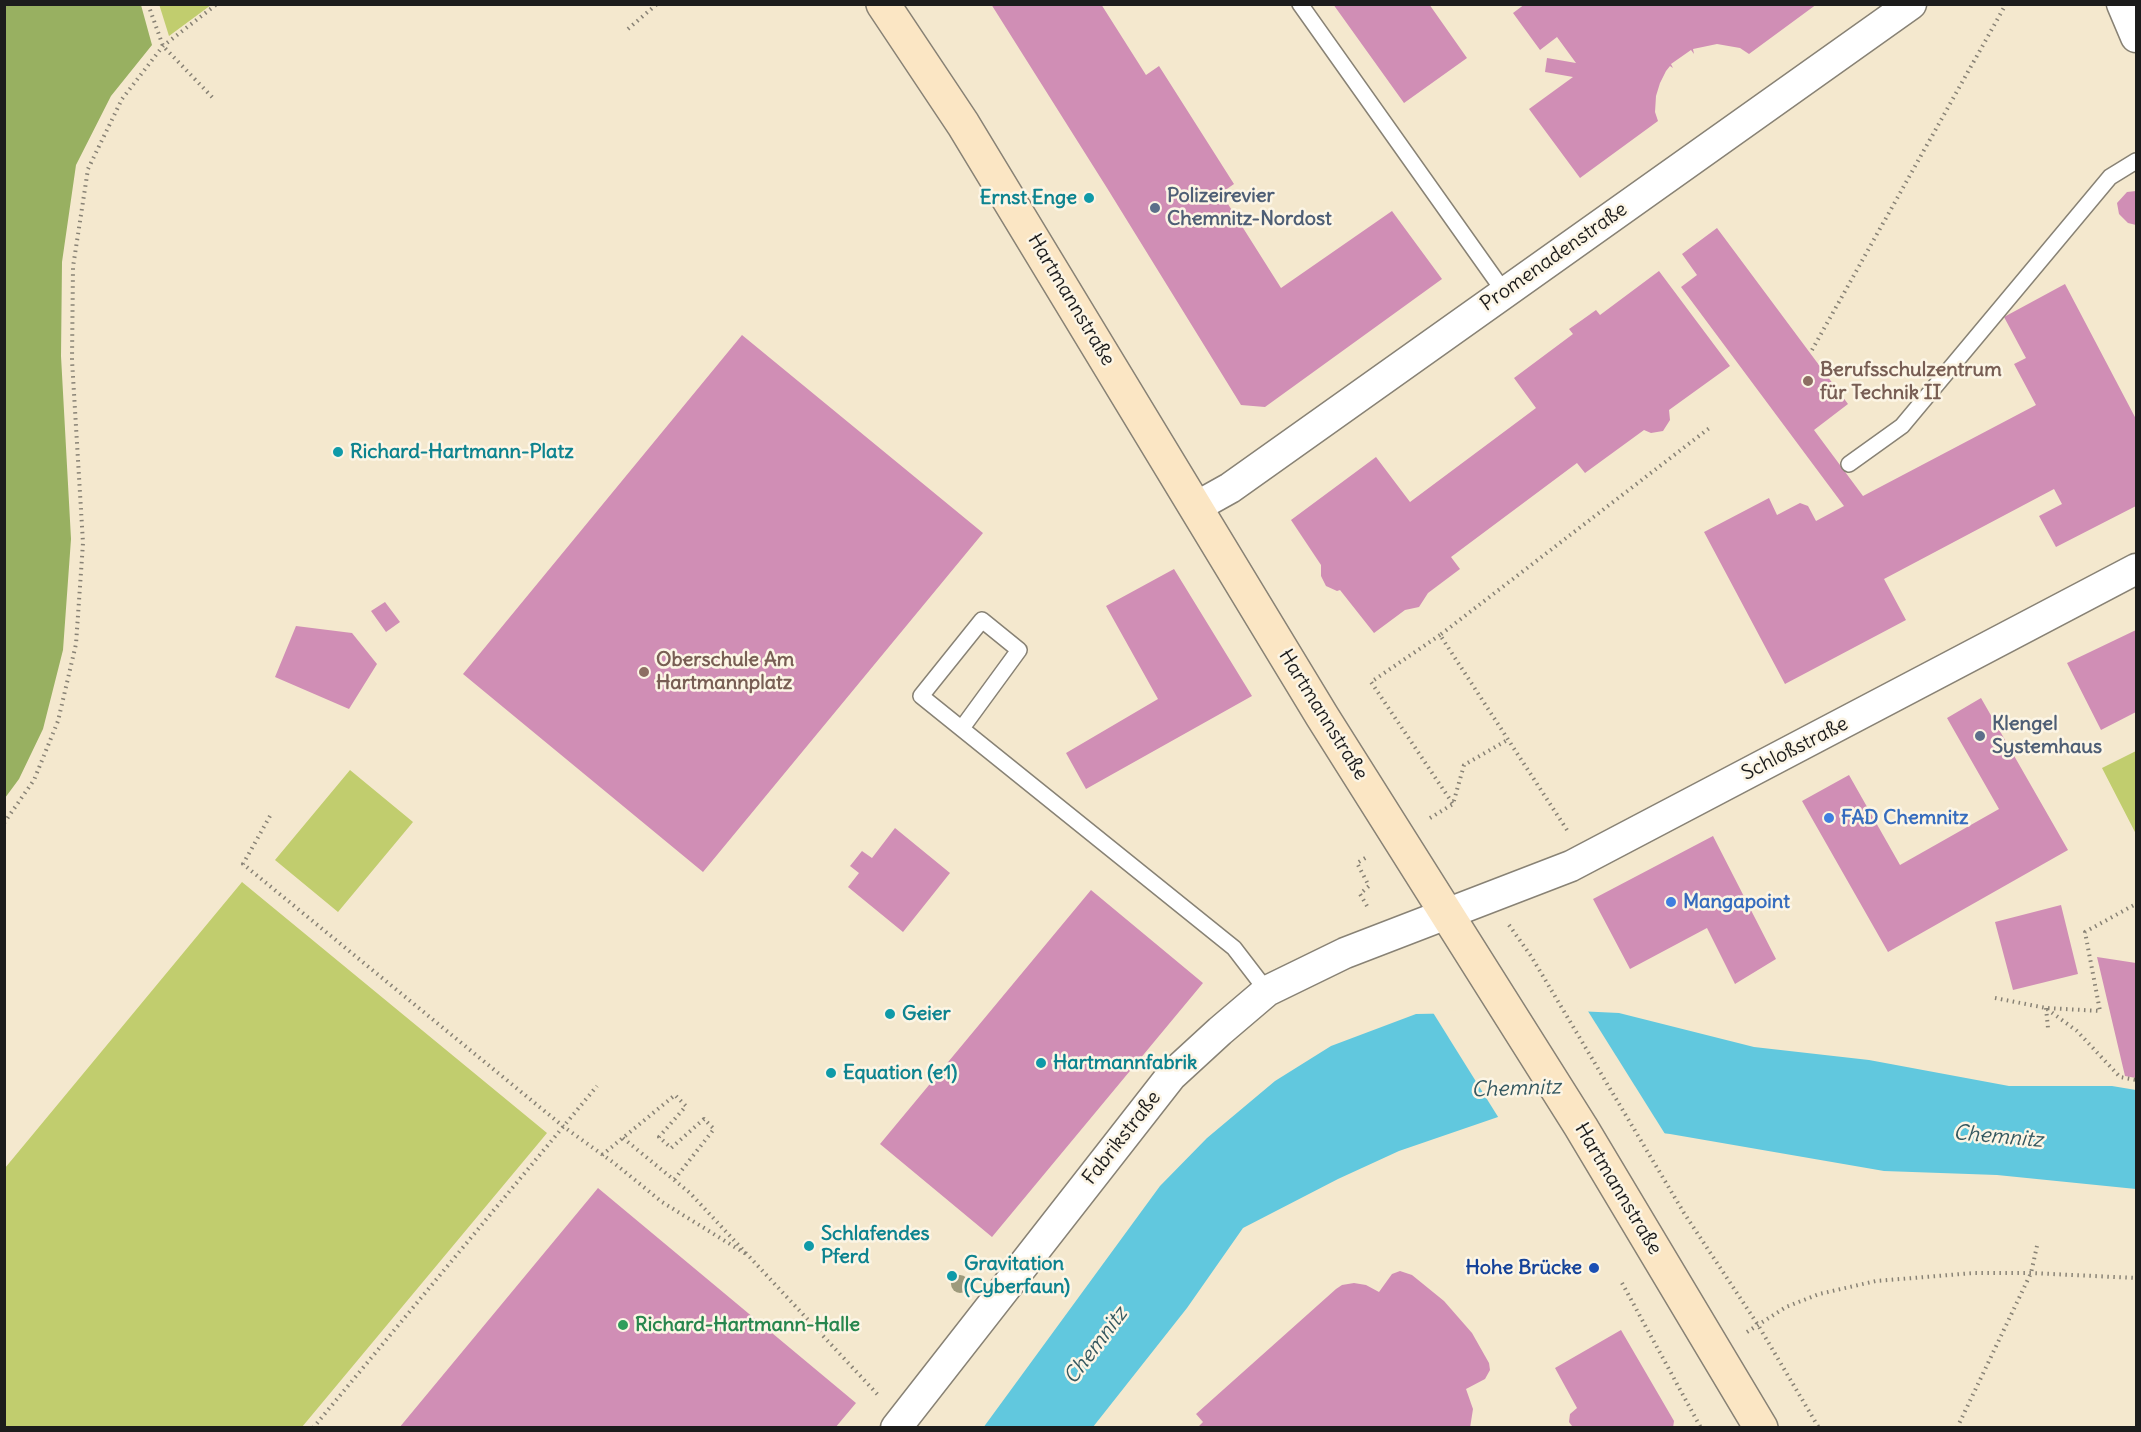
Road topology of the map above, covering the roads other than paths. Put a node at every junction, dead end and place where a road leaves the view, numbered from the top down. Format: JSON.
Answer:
{"nodes":[{"id":1,"x":883,"y":4,"type":"edge"},
{"id":2,"x":1300,"y":4,"type":"edge"},
{"id":3,"x":1911,"y":4,"type":"edge"},
{"id":4,"x":2121,"y":4,"type":"edge"},
{"id":5,"x":2136,"y":37,"type":"edge"},
{"id":6,"x":2136,"y":160,"type":"edge"},
{"id":7,"x":1504,"y":292,"type":"junction"},
{"id":8,"x":1849,"y":464,"type":"dead end"},
{"id":9,"x":1196,"y":507,"type":"junction"},
{"id":10,"x":2136,"y":569,"type":"edge"},
{"id":11,"x":962,"y":728,"type":"junction"},
{"id":12,"x":1447,"y":914,"type":"junction"},
{"id":13,"x":1267,"y":991,"type":"junction"},
{"id":14,"x":899,"y":1424,"type":"edge"},
{"id":15,"x":1761,"y":1428,"type":"edge"}],
"edges":[{"from":1,"to":9,"type":"main road","name":"Hartmannstraße"},
{"from":2,"to":7,"type":"lane"},
{"from":3,"to":7,"type":"street","name":"Promenadenstraße"},
{"from":4,"to":5,"type":"street"},
{"from":6,"to":8,"type":"lane"},
{"from":7,"to":9,"type":"street","name":"Promenadenstraße"},
{"from":9,"to":12,"type":"main road","name":"Hartmannstraße"},
{"from":10,"to":12,"type":"street","name":"Schloßstraße"},
{"from":11,"to":11,"type":"lane"},
{"from":11,"to":13,"type":"lane"},
{"from":12,"to":13,"type":"street","name":"Fabrikstraße"},
{"from":12,"to":15,"type":"main road","name":"Hartmannstraße"},
{"from":13,"to":14,"type":"street","name":"Fabrikstraße"}]}
